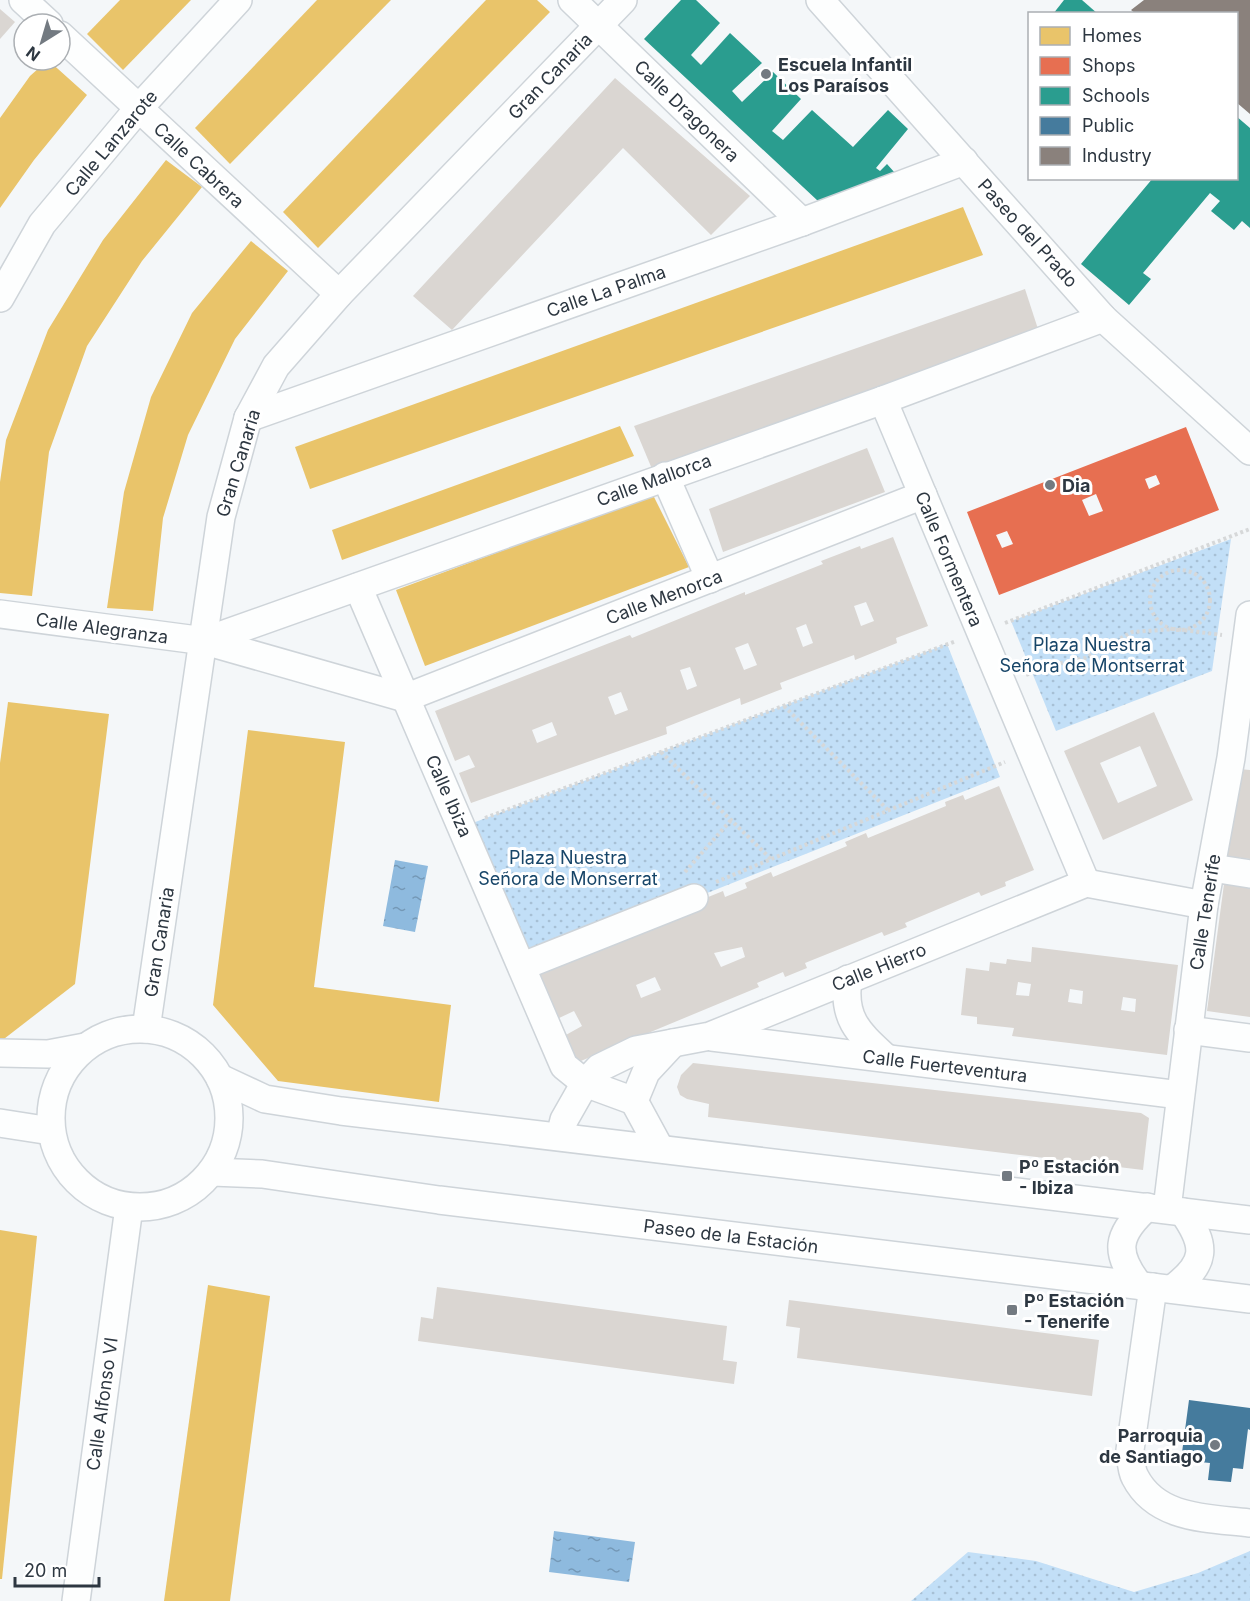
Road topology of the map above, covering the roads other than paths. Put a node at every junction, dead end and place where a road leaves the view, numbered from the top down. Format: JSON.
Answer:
{"nodes":[{"id":1,"x":23,"y":0,"type":"edge"},
{"id":2,"x":238,"y":0,"type":"edge"},
{"id":3,"x":573,"y":0,"type":"edge"},
{"id":4,"x":623,"y":0,"type":"edge"},
{"id":5,"x":820,"y":0,"type":"edge"},
{"id":6,"x":36,"y":12,"type":"edge"},
{"id":7,"x":599,"y":26,"type":"junction"},
{"id":8,"x":72,"y":46,"type":"edge"},
{"id":9,"x":138,"y":109,"type":"junction"},
{"id":10,"x":964,"y":161,"type":"junction"},
{"id":11,"x":802,"y":222,"type":"junction"},
{"id":12,"x":339,"y":294,"type":"junction"},
{"id":13,"x":0,"y":298,"type":"edge"},
{"id":14,"x":1103,"y":318,"type":"junction"},
{"id":15,"x":883,"y":400,"type":"junction"},
{"id":16,"x":248,"y":418,"type":"junction"},
{"id":17,"x":1250,"y":451,"type":"edge"},
{"id":18,"x":664,"y":476,"type":"junction"},
{"id":19,"x":922,"y":495,"type":"junction"},
{"id":20,"x":710,"y":579,"type":"junction"},
{"id":21,"x":358,"y":587,"type":"junction"},
{"id":22,"x":0,"y":614,"type":"edge"},
{"id":23,"x":1248,"y":626,"type":"edge"},
{"id":24,"x":205,"y":641,"type":"junction"},
{"id":25,"x":405,"y":698,"type":"junction"},
{"id":26,"x":1240,"y":759,"type":"edge"},
{"id":27,"x":1212,"y":868,"type":"junction"},
{"id":28,"x":1250,"y":874,"type":"edge"},
{"id":29,"x":1086,"y":883,"type":"junction"},
{"id":30,"x":704,"y":891,"type":"road end"},
{"id":31,"x":1204,"y":905,"type":"junction"},
{"id":32,"x":523,"y":966,"type":"junction"},
{"id":33,"x":848,"y":979,"type":"junction"},
{"id":34,"x":146,"y":1029,"type":"junction"},
{"id":35,"x":1188,"y":1030,"type":"junction"},
{"id":36,"x":710,"y":1036,"type":"junction"},
{"id":37,"x":1250,"y":1038,"type":"edge"},
{"id":38,"x":673,"y":1043,"type":"junction"},
{"id":39,"x":85,"y":1047,"type":"junction"},
{"id":40,"x":0,"y":1053,"type":"edge"},
{"id":41,"x":886,"y":1058,"type":"junction"},
{"id":42,"x":220,"y":1078,"type":"junction"},
{"id":43,"x":585,"y":1083,"type":"junction"},
{"id":44,"x":1180,"y":1095,"type":"junction"},
{"id":45,"x":634,"y":1101,"type":"junction"},
{"id":46,"x":0,"y":1123,"type":"edge"},
{"id":47,"x":51,"y":1131,"type":"junction"},
{"id":48,"x":560,"y":1136,"type":"junction"},
{"id":49,"x":659,"y":1147,"type":"junction"},
{"id":50,"x":212,"y":1172,"type":"junction"},
{"id":51,"x":129,"y":1207,"type":"junction"},
{"id":52,"x":1166,"y":1209,"type":"junction"},
{"id":53,"x":1250,"y":1220,"type":"edge"},
{"id":54,"x":1155,"y":1287,"type":"junction"},
{"id":55,"x":1250,"y":1299,"type":"edge"},
{"id":56,"x":1250,"y":1523,"type":"edge"},
{"id":57,"x":76,"y":1601,"type":"edge"}],
"edges":[{"from":1,"to":6,"type":"street"},
{"from":2,"to":9,"type":"street","name":"Calle Lanzarote"},
{"from":3,"to":7,"type":"street","name":"Calle Dragonera"},
{"from":4,"to":7,"type":"street","name":"Gran Canaria"},
{"from":5,"to":10,"type":"street","name":"Paseo del Prado"},
{"from":7,"to":11,"type":"street","name":"Calle Dragonera"},
{"from":7,"to":12,"type":"street","name":"Gran Canaria"},
{"from":8,"to":9,"type":"street","name":"Calle Cabrera"},
{"from":9,"to":12,"type":"street","name":"Calle Cabrera"},
{"from":9,"to":13,"type":"street","name":"Calle Lanzarote"},
{"from":10,"to":11,"type":"street","name":"Calle La Palma"},
{"from":10,"to":14,"type":"street","name":"Paseo del Prado"},
{"from":11,"to":16,"type":"street","name":"Calle La Palma"},
{"from":12,"to":16,"type":"street","name":"Gran Canaria"},
{"from":14,"to":15,"type":"street","name":"Calle Mallorca"},
{"from":14,"to":17,"type":"street","name":"Paseo del Prado"},
{"from":15,"to":18,"type":"street","name":"Calle Mallorca"},
{"from":15,"to":19,"type":"street","name":"Calle Formentera"},
{"from":16,"to":24,"type":"street","name":"Gran Canaria"},
{"from":18,"to":20,"type":"street"},
{"from":18,"to":21,"type":"street","name":"Calle Mallorca"},
{"from":19,"to":20,"type":"street","name":"Calle Menorca"},
{"from":19,"to":29,"type":"street","name":"Calle Formentera"},
{"from":20,"to":25,"type":"street","name":"Calle Menorca"},
{"from":21,"to":24,"type":"street","name":"Calle Mallorca"},
{"from":21,"to":25,"type":"street","name":"Calle Ibiza"},
{"from":22,"to":24,"type":"street","name":"Calle Alegranza"},
{"from":23,"to":26,"type":"street","name":"Calle Tenerife"},
{"from":24,"to":25,"type":"street","name":"Calle Alegranza"},
{"from":24,"to":34,"type":"street","name":"Gran Canaria"},
{"from":25,"to":32,"type":"street","name":"Calle Ibiza"},
{"from":26,"to":27,"type":"street","name":"Calle Tenerife"},
{"from":27,"to":28,"type":"street"},
{"from":27,"to":31,"type":"street","name":"Calle Tenerife"},
{"from":29,"to":31,"type":"street"},
{"from":29,"to":33,"type":"street","name":"Calle Hierro"},
{"from":30,"to":32,"type":"street"},
{"from":31,"to":35,"type":"street","name":"Calle Tenerife"},
{"from":32,"to":43,"type":"street","name":"Calle Ibiza"},
{"from":33,"to":36,"type":"street","name":"Calle Hierro"},
{"from":33,"to":41,"type":"street"},
{"from":34,"to":39,"type":"street"},
{"from":34,"to":42,"type":"street"},
{"from":35,"to":37,"type":"street"},
{"from":35,"to":44,"type":"street","name":"Calle Tenerife"},
{"from":36,"to":38,"type":"street","name":"Calle Hierro"},
{"from":36,"to":41,"type":"street","name":"Calle Fuerteventura"},
{"from":38,"to":43,"type":"street","name":"Calle Hierro"},
{"from":38,"to":45,"type":"street"},
{"from":39,"to":40,"type":"street"},
{"from":39,"to":47,"type":"street"},
{"from":41,"to":44,"type":"street","name":"Calle Fuerteventura"},
{"from":42,"to":48,"type":"street"},
{"from":42,"to":50,"type":"street"},
{"from":43,"to":45,"type":"street","name":"Calle Ibiza"},
{"from":43,"to":48,"type":"street"},
{"from":44,"to":52,"type":"street","name":"Calle Tenerife"},
{"from":45,"to":49,"type":"street"},
{"from":46,"to":47,"type":"street"},
{"from":47,"to":51,"type":"street"},
{"from":48,"to":49,"type":"street"},
{"from":49,"to":52,"type":"street"},
{"from":50,"to":51,"type":"street"},
{"from":50,"to":54,"type":"street","name":"Paseo de la Estación"},
{"from":51,"to":57,"type":"street","name":"Calle Alfonso VI"},
{"from":52,"to":53,"type":"street"},
{"from":52,"to":54,"type":"street"},
{"from":52,"to":54,"type":"street"},
{"from":54,"to":55,"type":"street","name":"Paseo de la Estación"},
{"from":54,"to":56,"type":"street"}]}
